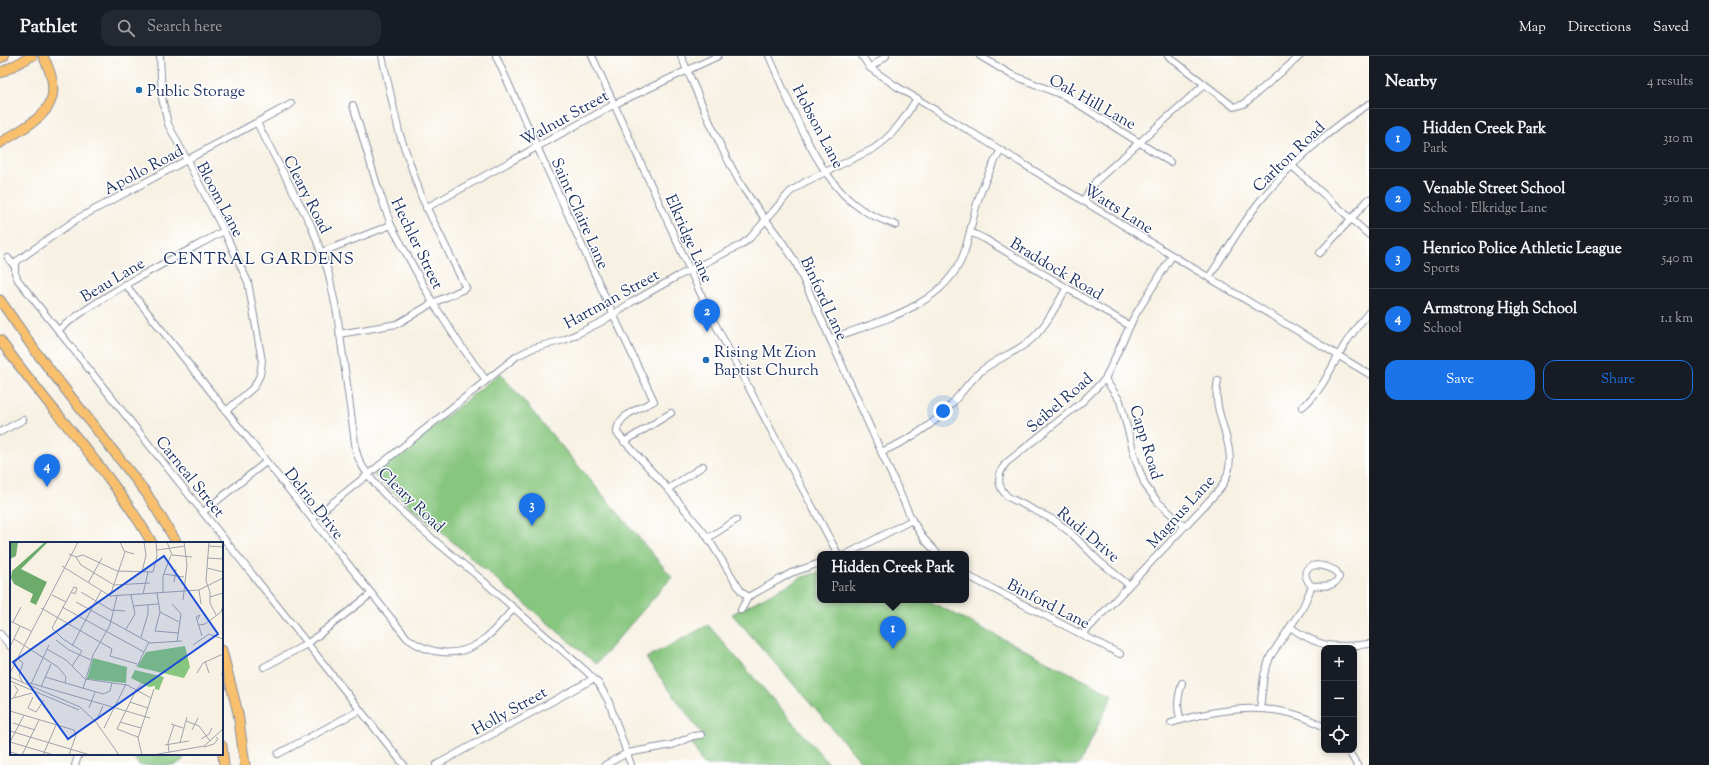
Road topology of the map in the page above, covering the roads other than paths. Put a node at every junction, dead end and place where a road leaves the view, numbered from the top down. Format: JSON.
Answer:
{"nodes":[{"id":1,"x":4,"y":56,"type":"edge"},
{"id":2,"x":32,"y":56,"type":"edge"},
{"id":3,"x":43,"y":56,"type":"edge"},
{"id":4,"x":160,"y":56,"type":"edge"},
{"id":5,"x":382,"y":56,"type":"edge"},
{"id":6,"x":496,"y":56,"type":"edge"},
{"id":7,"x":592,"y":56,"type":"edge"},
{"id":8,"x":681,"y":56,"type":"edge"},
{"id":9,"x":718,"y":56,"type":"edge"},
{"id":10,"x":769,"y":56,"type":"edge"},
{"id":11,"x":862,"y":56,"type":"edge"},
{"id":12,"x":886,"y":56,"type":"edge"},
{"id":13,"x":980,"y":56,"type":"edge"},
{"id":14,"x":1300,"y":56,"type":"edge"},
{"id":15,"x":0,"y":57,"type":"edge"},
{"id":16,"x":1172,"y":57,"type":"edge"},
{"id":17,"x":870,"y":68,"type":"junction"},
{"id":18,"x":687,"y":70,"type":"junction"},
{"id":19,"x":0,"y":73,"type":"edge"},
{"id":20,"x":1204,"y":85,"type":"junction"},
{"id":21,"x":917,"y":98,"type":"junction"},
{"id":22,"x":291,"y":104,"type":"dead end"},
{"id":23,"x":615,"y":104,"type":"junction"},
{"id":24,"x":1369,"y":104,"type":"edge"},
{"id":25,"x":353,"y":105,"type":"dead end"},
{"id":26,"x":257,"y":123,"type":"junction"},
{"id":27,"x":1140,"y":142,"type":"junction"},
{"id":28,"x":0,"y":143,"type":"edge"},
{"id":29,"x":536,"y":146,"type":"junction"},
{"id":30,"x":1001,"y":150,"type":"junction"},
{"id":31,"x":186,"y":161,"type":"junction"},
{"id":32,"x":1170,"y":162,"type":"dead end"},
{"id":33,"x":1292,"y":166,"type":"junction"},
{"id":34,"x":826,"y":171,"type":"junction"},
{"id":35,"x":1369,"y":199,"type":"edge"},
{"id":36,"x":1083,"y":200,"type":"junction"},
{"id":37,"x":426,"y":208,"type":"junction"},
{"id":38,"x":766,"y":219,"type":"junction"},
{"id":39,"x":1351,"y":219,"type":"junction"},
{"id":40,"x":391,"y":225,"type":"junction"},
{"id":41,"x":896,"y":225,"type":"dead end"},
{"id":42,"x":224,"y":231,"type":"junction"},
{"id":43,"x":970,"y":232,"type":"junction"},
{"id":44,"x":1369,"y":235,"type":"edge"},
{"id":45,"x":322,"y":252,"type":"junction"},
{"id":46,"x":1320,"y":253,"type":"dead end"},
{"id":47,"x":1172,"y":256,"type":"junction"},
{"id":48,"x":8,"y":258,"type":"dead end"},
{"id":49,"x":15,"y":267,"type":"junction"},
{"id":50,"x":691,"y":270,"type":"junction"},
{"id":51,"x":1209,"y":277,"type":"junction"},
{"id":52,"x":125,"y":284,"type":"junction"},
{"id":53,"x":1066,"y":289,"type":"junction"},
{"id":54,"x":0,"y":300,"type":"edge"},
{"id":55,"x":433,"y":302,"type":"junction"},
{"id":56,"x":1369,"y":312,"type":"edge"},
{"id":57,"x":613,"y":314,"type":"junction"},
{"id":58,"x":1130,"y":326,"type":"junction"},
{"id":59,"x":58,"y":330,"type":"junction"},
{"id":60,"x":339,"y":334,"type":"junction"},
{"id":61,"x":830,"y":339,"type":"junction"},
{"id":62,"x":0,"y":340,"type":"edge"},
{"id":63,"x":0,"y":350,"type":"edge"},
{"id":64,"x":1338,"y":356,"type":"junction"},
{"id":65,"x":1369,"y":374,"type":"edge"},
{"id":66,"x":1105,"y":379,"type":"junction"},
{"id":67,"x":486,"y":380,"type":"junction"},
{"id":68,"x":1218,"y":380,"type":"dead end"},
{"id":69,"x":1302,"y":407,"type":"dead end"},
{"id":70,"x":226,"y":411,"type":"junction"},
{"id":71,"x":671,"y":413,"type":"dead end"},
{"id":72,"x":23,"y":420,"type":"dead end"},
{"id":73,"x":69,"y":429,"type":"junction"},
{"id":74,"x":0,"y":432,"type":"edge"},
{"id":75,"x":624,"y":442,"type":"junction"},
{"id":76,"x":881,"y":452,"type":"junction"},
{"id":77,"x":266,"y":462,"type":"junction"},
{"id":78,"x":703,"y":466,"type":"dead end"},
{"id":79,"x":368,"y":475,"type":"junction"},
{"id":80,"x":668,"y":489,"type":"junction"},
{"id":81,"x":1008,"y":497,"type":"joint"},
{"id":82,"x":203,"y":512,"type":"junction"},
{"id":83,"x":312,"y":519,"type":"junction"},
{"id":84,"x":736,"y":520,"type":"dead end"},
{"id":85,"x":912,"y":520,"type":"junction"},
{"id":86,"x":1184,"y":526,"type":"junction"},
{"id":87,"x":708,"y":538,"type":"junction"},
{"id":88,"x":151,"y":542,"type":"edge"},
{"id":89,"x":176,"y":542,"type":"edge"},
{"id":90,"x":835,"y":551,"type":"edge"},
{"id":91,"x":853,"y":551,"type":"edge"},
{"id":92,"x":935,"y":551,"type":"edge"},
{"id":93,"x":817,"y":564,"type":"edge"},
{"id":94,"x":969,"y":577,"type":"edge"},
{"id":95,"x":1129,"y":585,"type":"junction"},
{"id":96,"x":1312,"y":586,"type":"junction"},
{"id":97,"x":371,"y":594,"type":"junction"},
{"id":98,"x":748,"y":597,"type":"junction"},
{"id":99,"x":514,"y":608,"type":"junction"},
{"id":100,"x":741,"y":610,"type":"dead end"},
{"id":101,"x":1290,"y":627,"type":"junction"},
{"id":102,"x":0,"y":634,"type":"edge"},
{"id":103,"x":1083,"y":634,"type":"junction"},
{"id":104,"x":307,"y":644,"type":"junction"},
{"id":105,"x":1369,"y":644,"type":"edge"},
{"id":106,"x":10,"y":646,"type":"edge"},
{"id":107,"x":223,"y":654,"type":"edge"},
{"id":108,"x":1120,"y":654,"type":"dead end"},
{"id":109,"x":264,"y":667,"type":"dead end"},
{"id":110,"x":593,"y":679,"type":"junction"},
{"id":111,"x":1182,"y":684,"type":"dead end"},
{"id":112,"x":1260,"y":709,"type":"junction"},
{"id":113,"x":360,"y":710,"type":"junction"},
{"id":114,"x":1181,"y":720,"type":"junction"},
{"id":115,"x":1171,"y":723,"type":"dead end"},
{"id":116,"x":1321,"y":725,"type":"edge"},
{"id":117,"x":701,"y":735,"type":"dead end"},
{"id":118,"x":627,"y":753,"type":"junction"},
{"id":119,"x":1350,"y":753,"type":"edge"},
{"id":120,"x":278,"y":754,"type":"dead end"},
{"id":121,"x":79,"y":755,"type":"edge"},
{"id":122,"x":223,"y":755,"type":"edge"},
{"id":123,"x":75,"y":765,"type":"edge"},
{"id":124,"x":224,"y":765,"type":"edge"},
{"id":125,"x":245,"y":765,"type":"edge"},
{"id":126,"x":404,"y":765,"type":"edge"},
{"id":127,"x":436,"y":765,"type":"edge"},
{"id":128,"x":605,"y":765,"type":"edge"},
{"id":129,"x":631,"y":765,"type":"edge"},
{"id":130,"x":1357,"y":765,"type":"edge"}],
"edges":[{"from":1,"to":15,"type":"highway"},
{"from":2,"to":19,"type":"highway"},
{"from":3,"to":28,"type":"highway"},
{"from":4,"to":31,"type":"street","name":"Bloom Lane"},
{"from":5,"to":37,"type":"street"},
{"from":6,"to":29,"type":"street","name":"Saint Claire Lane"},
{"from":7,"to":23,"type":"street","name":"Elkridge Lane"},
{"from":8,"to":18,"type":"street","name":"Binford Lane"},
{"from":9,"to":18,"type":"street","name":"Walnut Street"},
{"from":10,"to":34,"type":"street","name":"Hobson Lane"},
{"from":11,"to":17,"type":"street","name":"Watts Lane"},
{"from":12,"to":17,"type":"street"},
{"from":13,"to":27,"type":"street","name":"Oak Hill Lane"},
{"from":14,"to":20,"type":"street"},
{"from":16,"to":20,"type":"street"},
{"from":17,"to":21,"type":"street","name":"Watts Lane"},
{"from":18,"to":23,"type":"street","name":"Walnut Street"},
{"from":18,"to":38,"type":"street","name":"Binford Lane"},
{"from":20,"to":27,"type":"street"},
{"from":21,"to":30,"type":"street","name":"Watts Lane"},
{"from":21,"to":34,"type":"street","name":"Hartman Street"},
{"from":22,"to":26,"type":"street","name":"Apollo Road"},
{"from":23,"to":29,"type":"street","name":"Walnut Street"},
{"from":23,"to":50,"type":"street","name":"Elkridge Lane"},
{"from":24,"to":33,"type":"street","name":"Carlton Road"},
{"from":25,"to":40,"type":"street","name":"Hechler Street"},
{"from":26,"to":31,"type":"street","name":"Apollo Road"},
{"from":26,"to":45,"type":"street","name":"Cleary Road"},
{"from":27,"to":32,"type":"street","name":"Oak Hill Lane"},
{"from":27,"to":36,"type":"street"},
{"from":29,"to":37,"type":"street","name":"Walnut Street"},
{"from":29,"to":57,"type":"street","name":"Saint Claire Lane"},
{"from":30,"to":36,"type":"street","name":"Watts Lane"},
{"from":30,"to":43,"type":"street"},
{"from":31,"to":42,"type":"street","name":"Bloom Lane"},
{"from":31,"to":49,"type":"street","name":"Apollo Road"},
{"from":33,"to":39,"type":"street"},
{"from":33,"to":51,"type":"street","name":"Carlton Road"},
{"from":34,"to":38,"type":"street","name":"Hartman Street"},
{"from":34,"to":41,"type":"street","name":"Hobson Lane"},
{"from":35,"to":39,"type":"street"},
{"from":36,"to":47,"type":"street","name":"Watts Lane"},
{"from":37,"to":55,"type":"street"},
{"from":38,"to":50,"type":"street","name":"Hartman Street"},
{"from":38,"to":61,"type":"street","name":"Binford Lane"},
{"from":39,"to":44,"type":"street"},
{"from":39,"to":46,"type":"street"},
{"from":40,"to":45,"type":"street"},
{"from":40,"to":55,"type":"street","name":"Hechler Street"},
{"from":42,"to":52,"type":"street","name":"Beau Lane"},
{"from":42,"to":70,"type":"street","name":"Bloom Lane"},
{"from":43,"to":53,"type":"street","name":"Braddock Road"},
{"from":43,"to":61,"type":"street"},
{"from":45,"to":60,"type":"street","name":"Cleary Road"},
{"from":47,"to":51,"type":"street","name":"Watts Lane"},
{"from":47,"to":58,"type":"street","name":"Seibel Road"},
{"from":48,"to":49,"type":"street","name":"Carneal Street"},
{"from":49,"to":59,"type":"street","name":"Carneal Street"},
{"from":50,"to":57,"type":"street","name":"Hartman Street"},
{"from":50,"to":90,"type":"street","name":"Elkridge Lane"},
{"from":51,"to":64,"type":"street","name":"Watts Lane"},
{"from":52,"to":59,"type":"street","name":"Beau Lane"},
{"from":52,"to":70,"type":"street","name":"Delrio Drive"},
{"from":53,"to":58,"type":"street","name":"Braddock Road"},
{"from":53,"to":76,"type":"street"},
{"from":54,"to":89,"type":"highway"},
{"from":55,"to":60,"type":"street"},
{"from":55,"to":67,"type":"street","name":"Hechler Street"},
{"from":56,"to":64,"type":"street"},
{"from":57,"to":67,"type":"street","name":"Hartman Street"},
{"from":57,"to":75,"type":"street","name":"Saint Claire Lane"},
{"from":58,"to":66,"type":"street","name":"Seibel Road"},
{"from":59,"to":82,"type":"street","name":"Carneal Street"},
{"from":60,"to":79,"type":"street","name":"Cleary Road"},
{"from":61,"to":76,"type":"street","name":"Binford Lane"},
{"from":62,"to":73,"type":"highway"},
{"from":63,"to":73,"type":"highway"},
{"from":64,"to":65,"type":"street","name":"Watts Lane"},
{"from":64,"to":69,"type":"street"},
{"from":66,"to":81,"type":"street","name":"Seibel Road"},
{"from":66,"to":86,"type":"street","name":"Capp Road"},
{"from":67,"to":79,"type":"street","name":"Hartman Street"},
{"from":68,"to":86,"type":"street","name":"Magnus Lane"},
{"from":70,"to":77,"type":"street","name":"Delrio Drive"},
{"from":71,"to":75,"type":"street"},
{"from":72,"to":74,"type":"street"},
{"from":73,"to":88,"type":"highway"},
{"from":75,"to":80,"type":"street"},
{"from":76,"to":85,"type":"street","name":"Binford Lane"},
{"from":77,"to":82,"type":"street"},
{"from":77,"to":83,"type":"street","name":"Delrio Drive"},
{"from":78,"to":80,"type":"street"},
{"from":79,"to":83,"type":"street","name":"Hartman Street"},
{"from":79,"to":99,"type":"street","name":"Cleary Road"},
{"from":80,"to":87,"type":"street"},
{"from":81,"to":95,"type":"street","name":"Rudi Drive"},
{"from":82,"to":104,"type":"street","name":"Carneal Street"},
{"from":83,"to":97,"type":"street","name":"Delrio Drive"},
{"from":84,"to":87,"type":"street"},
{"from":85,"to":91,"type":"street"},
{"from":85,"to":92,"type":"street","name":"Binford Lane"},
{"from":86,"to":95,"type":"street","name":"Magnus Lane"},
{"from":87,"to":98,"type":"street"},
{"from":93,"to":98,"type":"street"},
{"from":94,"to":103,"type":"street","name":"Binford Lane"},
{"from":95,"to":103,"type":"street","name":"Magnus Lane"},
{"from":96,"to":96,"type":"street"},
{"from":96,"to":101,"type":"street"},
{"from":97,"to":99,"type":"street","name":"Delrio Drive"},
{"from":97,"to":104,"type":"street"},
{"from":98,"to":100,"type":"street"},
{"from":99,"to":110,"type":"street","name":"Cleary Road"},
{"from":101,"to":105,"type":"street"},
{"from":101,"to":112,"type":"street"},
{"from":102,"to":106,"type":"street"},
{"from":103,"to":108,"type":"street","name":"Binford Lane"},
{"from":104,"to":109,"type":"street"},
{"from":104,"to":113,"type":"street","name":"Carneal Street"},
{"from":107,"to":125,"type":"highway"},
{"from":110,"to":118,"type":"street","name":"Cleary Road"},
{"from":110,"to":127,"type":"street","name":"Holly Street"},
{"from":111,"to":114,"type":"street"},
{"from":112,"to":114,"type":"street"},
{"from":112,"to":116,"type":"street"},
{"from":113,"to":120,"type":"street"},
{"from":113,"to":126,"type":"street","name":"Carneal Street"},
{"from":114,"to":115,"type":"street"},
{"from":117,"to":118,"type":"street"},
{"from":118,"to":128,"type":"street"},
{"from":118,"to":129,"type":"street","name":"Cleary Road"},
{"from":119,"to":130,"type":"street"},
{"from":121,"to":123,"type":"street"},
{"from":122,"to":124,"type":"highway"}]}
